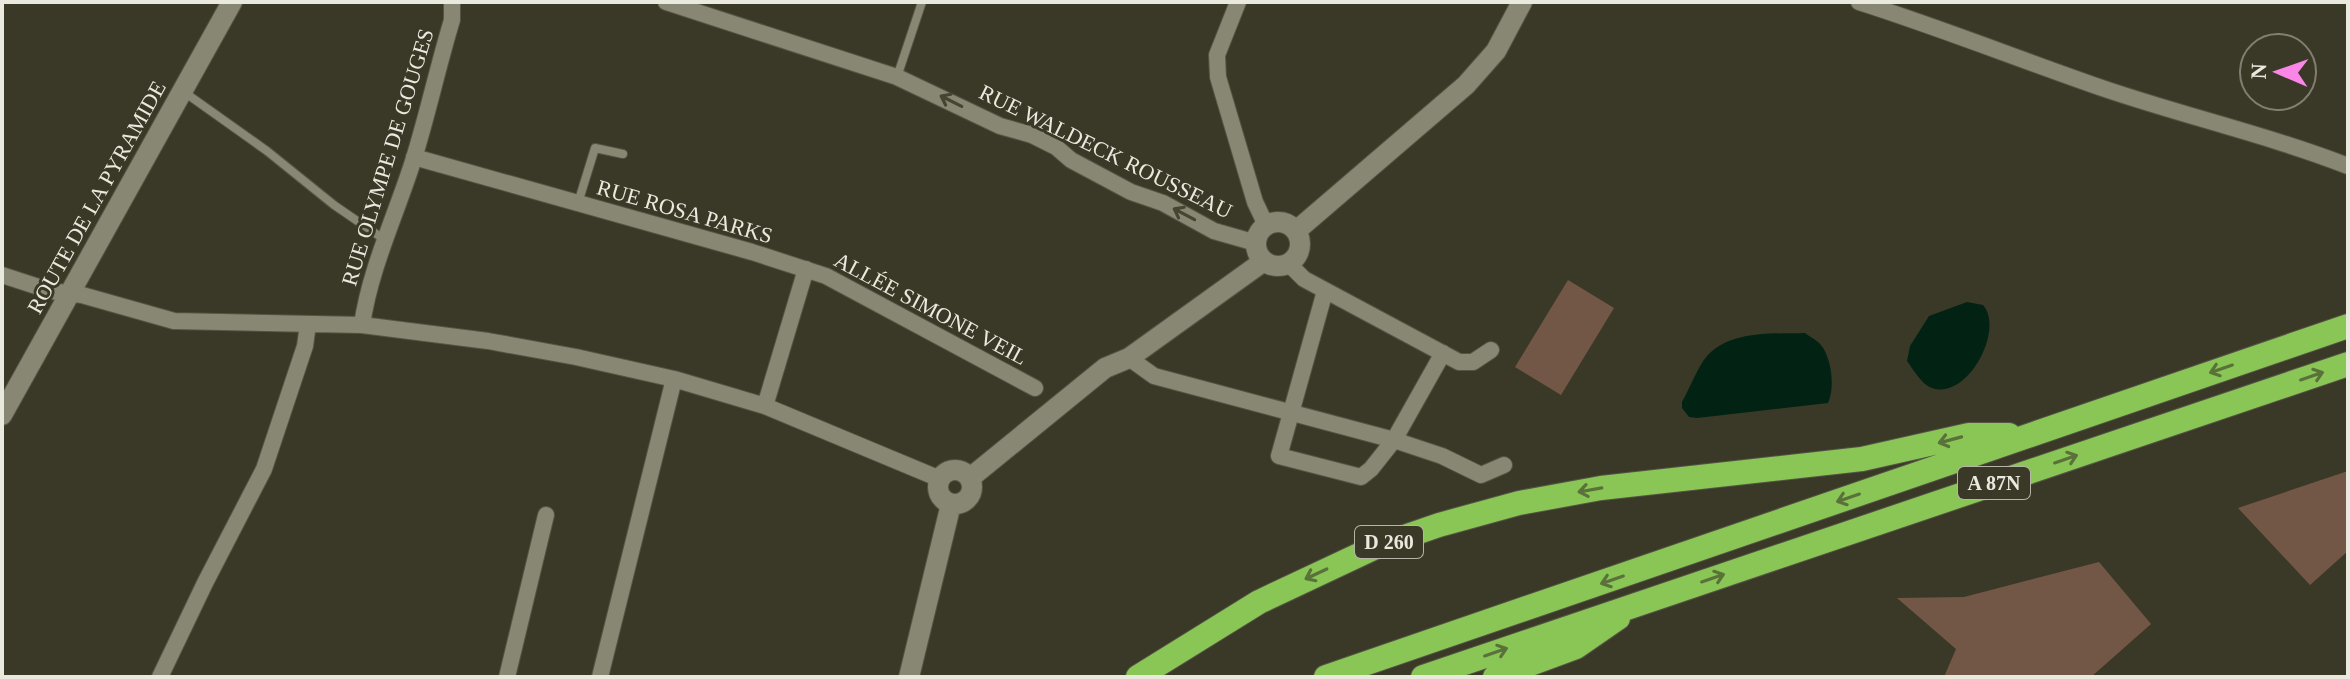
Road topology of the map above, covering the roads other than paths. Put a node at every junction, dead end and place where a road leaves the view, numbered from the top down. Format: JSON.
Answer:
{"nodes":[{"id":1,"x":232,"y":2,"type":"edge"},
{"id":2,"x":452,"y":2,"type":"edge"},
{"id":3,"x":666,"y":2,"type":"edge"},
{"id":4,"x":922,"y":2,"type":"edge"},
{"id":5,"x":1238,"y":2,"type":"edge"},
{"id":6,"x":1522,"y":2,"type":"edge"},
{"id":7,"x":1859,"y":2,"type":"edge"},
{"id":8,"x":897,"y":77,"type":"junction"},
{"id":9,"x":183,"y":91,"type":"junction"},
{"id":10,"x":623,"y":154,"type":"dead end"},
{"id":11,"x":414,"y":157,"type":"junction"},
{"id":12,"x":2348,"y":166,"type":"edge"},
{"id":13,"x":578,"y":203,"type":"junction"},
{"id":14,"x":1296,"y":231,"type":"junction"},
{"id":15,"x":386,"y":241,"type":"junction"},
{"id":16,"x":1262,"y":243,"type":"junction"},
{"id":17,"x":1289,"y":264,"type":"junction"},
{"id":18,"x":806,"y":269,"type":"junction"},
{"id":19,"x":2,"y":275,"type":"edge"},
{"id":20,"x":1325,"y":291,"type":"junction"},
{"id":21,"x":71,"y":294,"type":"junction"},
{"id":22,"x":308,"y":324,"type":"junction"},
{"id":23,"x":362,"y":325,"type":"junction"},
{"id":24,"x":2348,"y":326,"type":"edge"},
{"id":25,"x":1491,"y":350,"type":"dead end"},
{"id":26,"x":1443,"y":353,"type":"junction"},
{"id":27,"x":1129,"y":358,"type":"junction"},
{"id":28,"x":2348,"y":364,"type":"edge"},
{"id":29,"x":674,"y":379,"type":"junction"},
{"id":30,"x":1035,"y":388,"type":"dead end"},
{"id":31,"x":765,"y":406,"type":"junction"},
{"id":32,"x":1292,"y":413,"type":"junction"},
{"id":33,"x":2,"y":415,"type":"edge"},
{"id":34,"x":2027,"y":435,"type":"junction"},
{"id":35,"x":1394,"y":440,"type":"junction"},
{"id":36,"x":1504,"y":465,"type":"dead end"},
{"id":37,"x":970,"y":478,"type":"junction"},
{"id":38,"x":940,"y":479,"type":"junction"},
{"id":39,"x":951,"y":504,"type":"junction"},
{"id":40,"x":546,"y":515,"type":"dead end"},
{"id":41,"x":1639,"y":602,"type":"junction"},
{"id":42,"x":160,"y":677,"type":"edge"},
{"id":43,"x":507,"y":677,"type":"edge"},
{"id":44,"x":600,"y":677,"type":"edge"},
{"id":45,"x":909,"y":677,"type":"edge"},
{"id":46,"x":1138,"y":677,"type":"edge"},
{"id":47,"x":1326,"y":677,"type":"edge"},
{"id":48,"x":1423,"y":677,"type":"edge"},
{"id":49,"x":1495,"y":677,"type":"edge"}],
"edges":[{"from":1,"to":9,"type":"street","name":"ROUTE DE LA PYRAMIDE"},
{"from":2,"to":11,"type":"street","name":"RUE OLYMPE DE GOUGES"},
{"from":3,"to":8,"type":"street","name":"RUE WALDECK ROUSSEAU"},
{"from":4,"to":8,"type":"lane"},
{"from":5,"to":16,"type":"street"},
{"from":6,"to":14,"type":"street"},
{"from":7,"to":12,"type":"street"},
{"from":16,"to":8,"type":"street","name":"RUE WALDECK ROUSSEAU","one_way":true},
{"from":9,"to":15,"type":"lane"},
{"from":9,"to":21,"type":"street","name":"ROUTE DE LA PYRAMIDE"},
{"from":10,"to":13,"type":"lane"},
{"from":11,"to":13,"type":"street","name":"RUE ROSA PARKS"},
{"from":11,"to":15,"type":"street","name":"RUE OLYMPE DE GOUGES"},
{"from":13,"to":18,"type":"street","name":"RUE ROSA PARKS"},
{"from":14,"to":16,"type":"street"},
{"from":14,"to":17,"type":"street"},
{"from":15,"to":23,"type":"street","name":"RUE OLYMPE DE GOUGES"},
{"from":16,"to":17,"type":"street"},
{"from":16,"to":27,"type":"street"},
{"from":17,"to":20,"type":"street"},
{"from":18,"to":30,"type":"street","name":"ALLÉE SIMONE VEIL"},
{"from":18,"to":31,"type":"street"},
{"from":19,"to":21,"type":"street"},
{"from":20,"to":26,"type":"street"},
{"from":20,"to":32,"type":"street"},
{"from":21,"to":22,"type":"street"},
{"from":21,"to":33,"type":"street","name":"ROUTE DE LA PYRAMIDE"},
{"from":22,"to":23,"type":"street"},
{"from":22,"to":42,"type":"street"},
{"from":23,"to":29,"type":"street"},
{"from":24,"to":34,"type":"highway","number":"A 87N","one_way":true},
{"from":25,"to":26,"type":"street"},
{"from":26,"to":35,"type":"street"},
{"from":27,"to":32,"type":"street"},
{"from":27,"to":37,"type":"street"},
{"from":41,"to":28,"type":"highway","number":"A 87N","one_way":true},
{"from":29,"to":31,"type":"street"},
{"from":29,"to":44,"type":"street"},
{"from":31,"to":38,"type":"street"},
{"from":32,"to":35,"type":"street"},
{"from":32,"to":35,"type":"street"},
{"from":34,"to":46,"type":"highway","number":"D 260","one_way":true},
{"from":34,"to":47,"type":"highway","number":"A 87N","one_way":true},
{"from":35,"to":36,"type":"street"},
{"from":37,"to":38,"type":"street"},
{"from":37,"to":39,"type":"street"},
{"from":38,"to":39,"type":"street"},
{"from":39,"to":45,"type":"street"},
{"from":40,"to":43,"type":"street"},
{"from":48,"to":41,"type":"highway","number":"A 87N","one_way":true},
{"from":41,"to":49,"type":"highway"}]}
